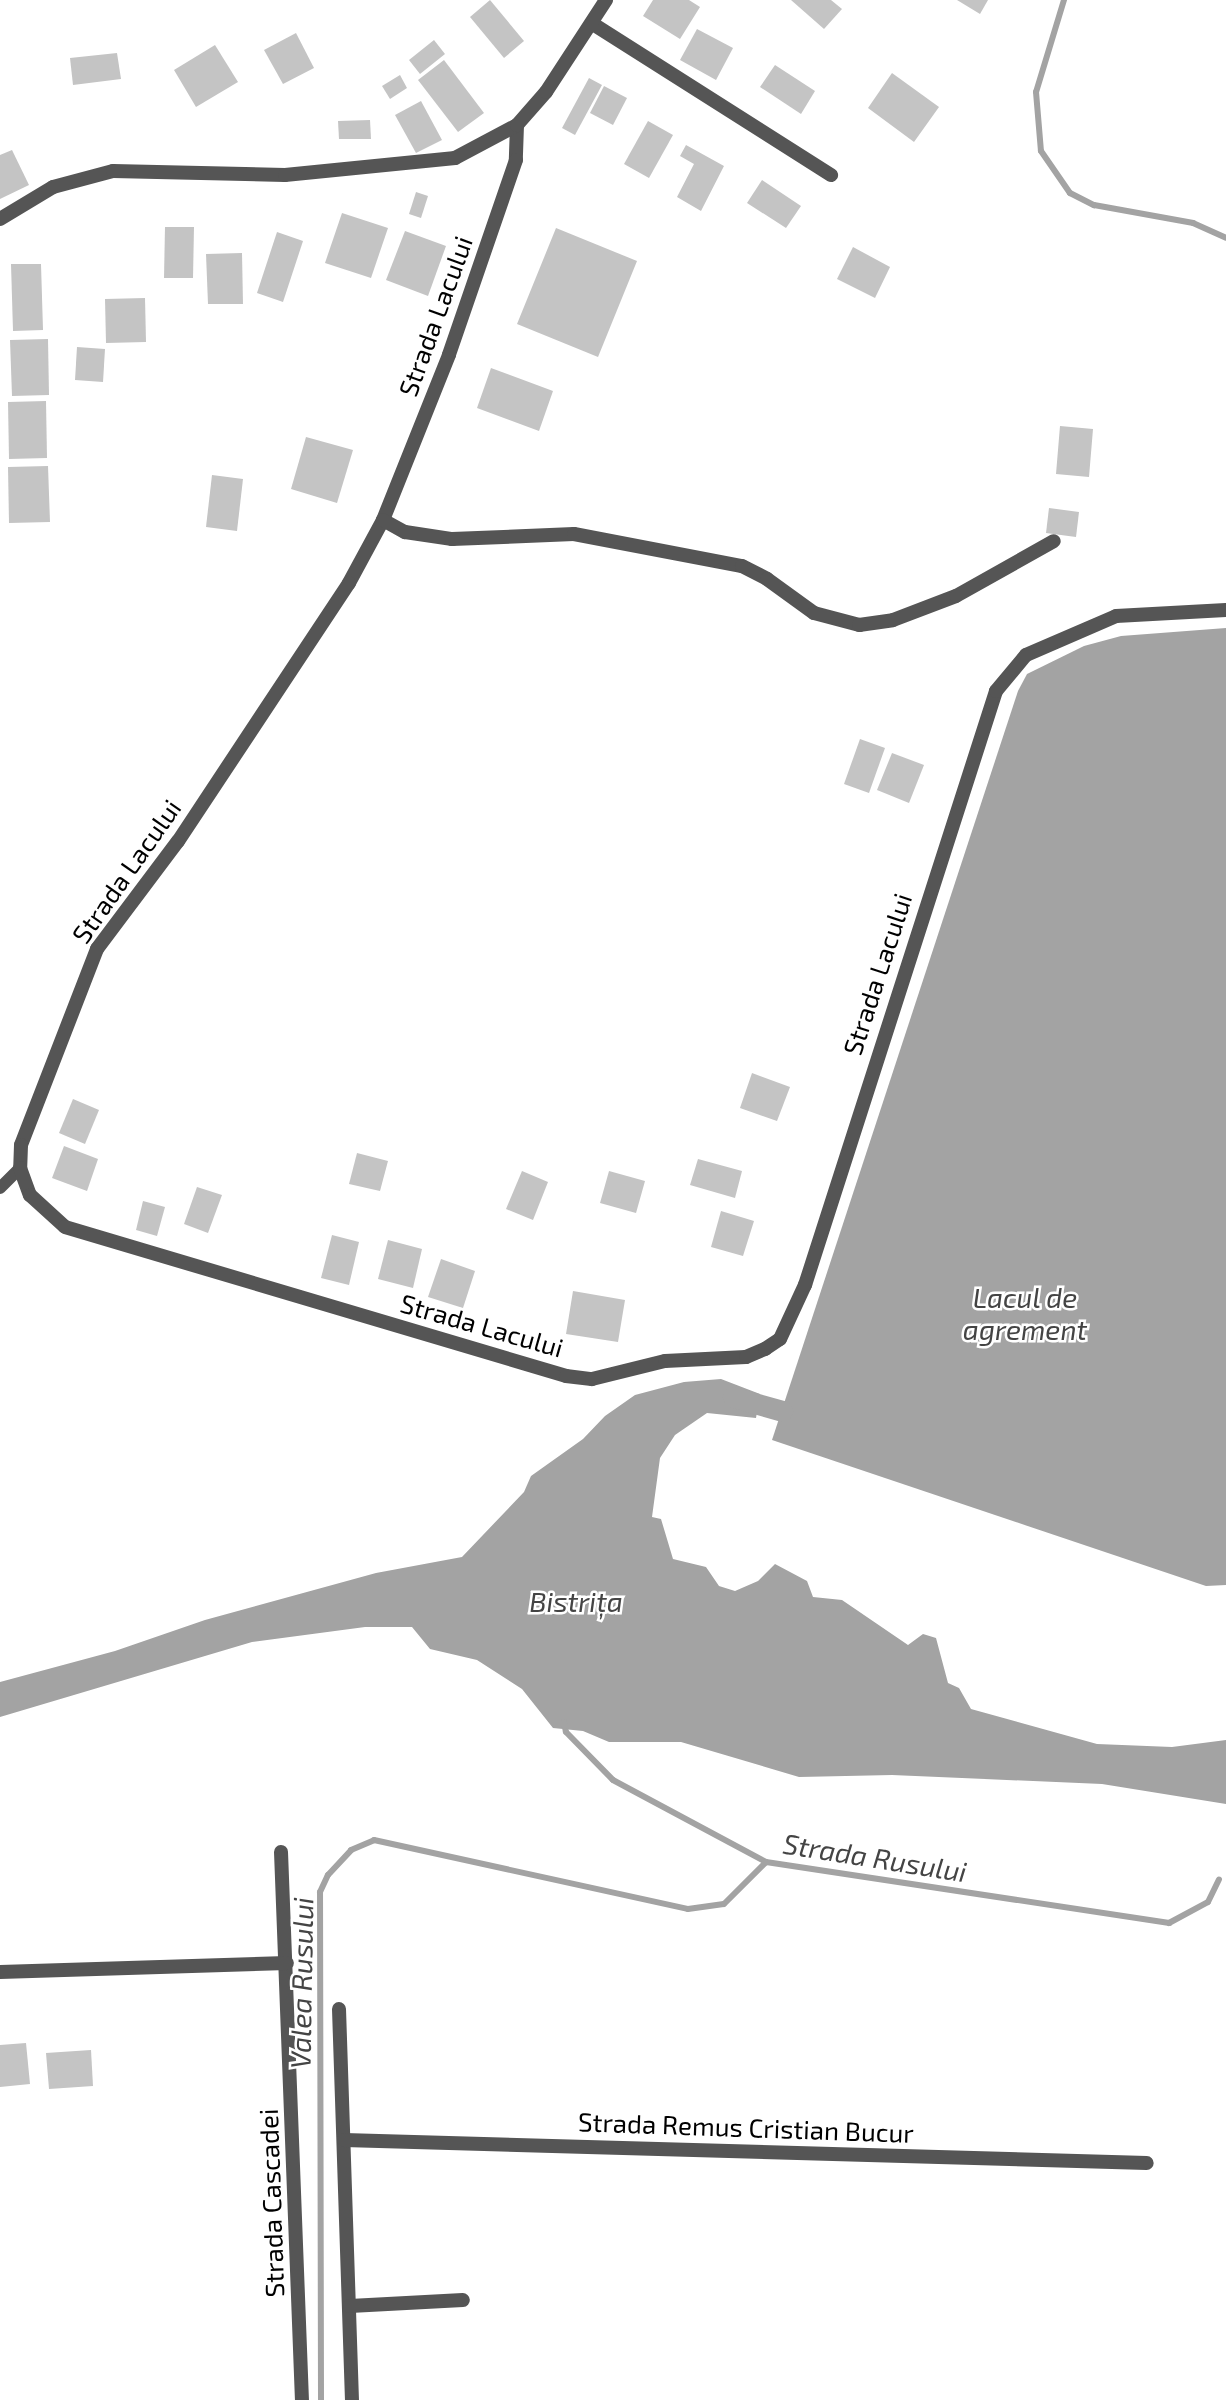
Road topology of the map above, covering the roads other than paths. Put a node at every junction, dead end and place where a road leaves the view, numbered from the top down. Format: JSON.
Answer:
{"nodes":[{"id":1,"x":606,"y":0,"type":"edge"},
{"id":2,"x":593,"y":24,"type":"junction"},
{"id":3,"x":517,"y":125,"type":"junction"},
{"id":4,"x":831,"y":175,"type":"dead end"},
{"id":5,"x":0,"y":219,"type":"edge"},
{"id":6,"x":383,"y":520,"type":"junction"},
{"id":7,"x":1054,"y":541,"type":"dead end"},
{"id":8,"x":1226,"y":610,"type":"edge"},
{"id":9,"x":20,"y":1168,"type":"junction"},
{"id":10,"x":0,"y":1188,"type":"edge"},
{"id":11,"x":281,"y":1852,"type":"dead end"},
{"id":12,"x":287,"y":1963,"type":"junction"},
{"id":13,"x":0,"y":1972,"type":"edge"},
{"id":14,"x":339,"y":2009,"type":"dead end"},
{"id":15,"x":344,"y":2140,"type":"junction"},
{"id":16,"x":1147,"y":2163,"type":"dead end"},
{"id":17,"x":463,"y":2300,"type":"dead end"},
{"id":18,"x":350,"y":2306,"type":"junction"},
{"id":19,"x":302,"y":2400,"type":"edge"},
{"id":20,"x":352,"y":2400,"type":"edge"}],
"edges":[{"from":1,"to":2,"type":"street"},
{"from":2,"to":3,"type":"street"},
{"from":2,"to":4,"type":"street"},
{"from":3,"to":5,"type":"street"},
{"from":3,"to":6,"type":"street","name":"Strada Lacului"},
{"from":6,"to":7,"type":"street"},
{"from":6,"to":9,"type":"street","name":"Strada Lacului"},
{"from":8,"to":9,"type":"street","name":"Strada Lacului"},
{"from":9,"to":10,"type":"lane"},
{"from":11,"to":12,"type":"street","name":"Strada Cascadei"},
{"from":12,"to":13,"type":"street"},
{"from":12,"to":19,"type":"street","name":"Strada Cascadei"},
{"from":14,"to":15,"type":"street"},
{"from":15,"to":16,"type":"street","name":"Strada Remus Cristian Bucur"},
{"from":15,"to":18,"type":"street"},
{"from":17,"to":18,"type":"street"},
{"from":18,"to":20,"type":"street"}]}
